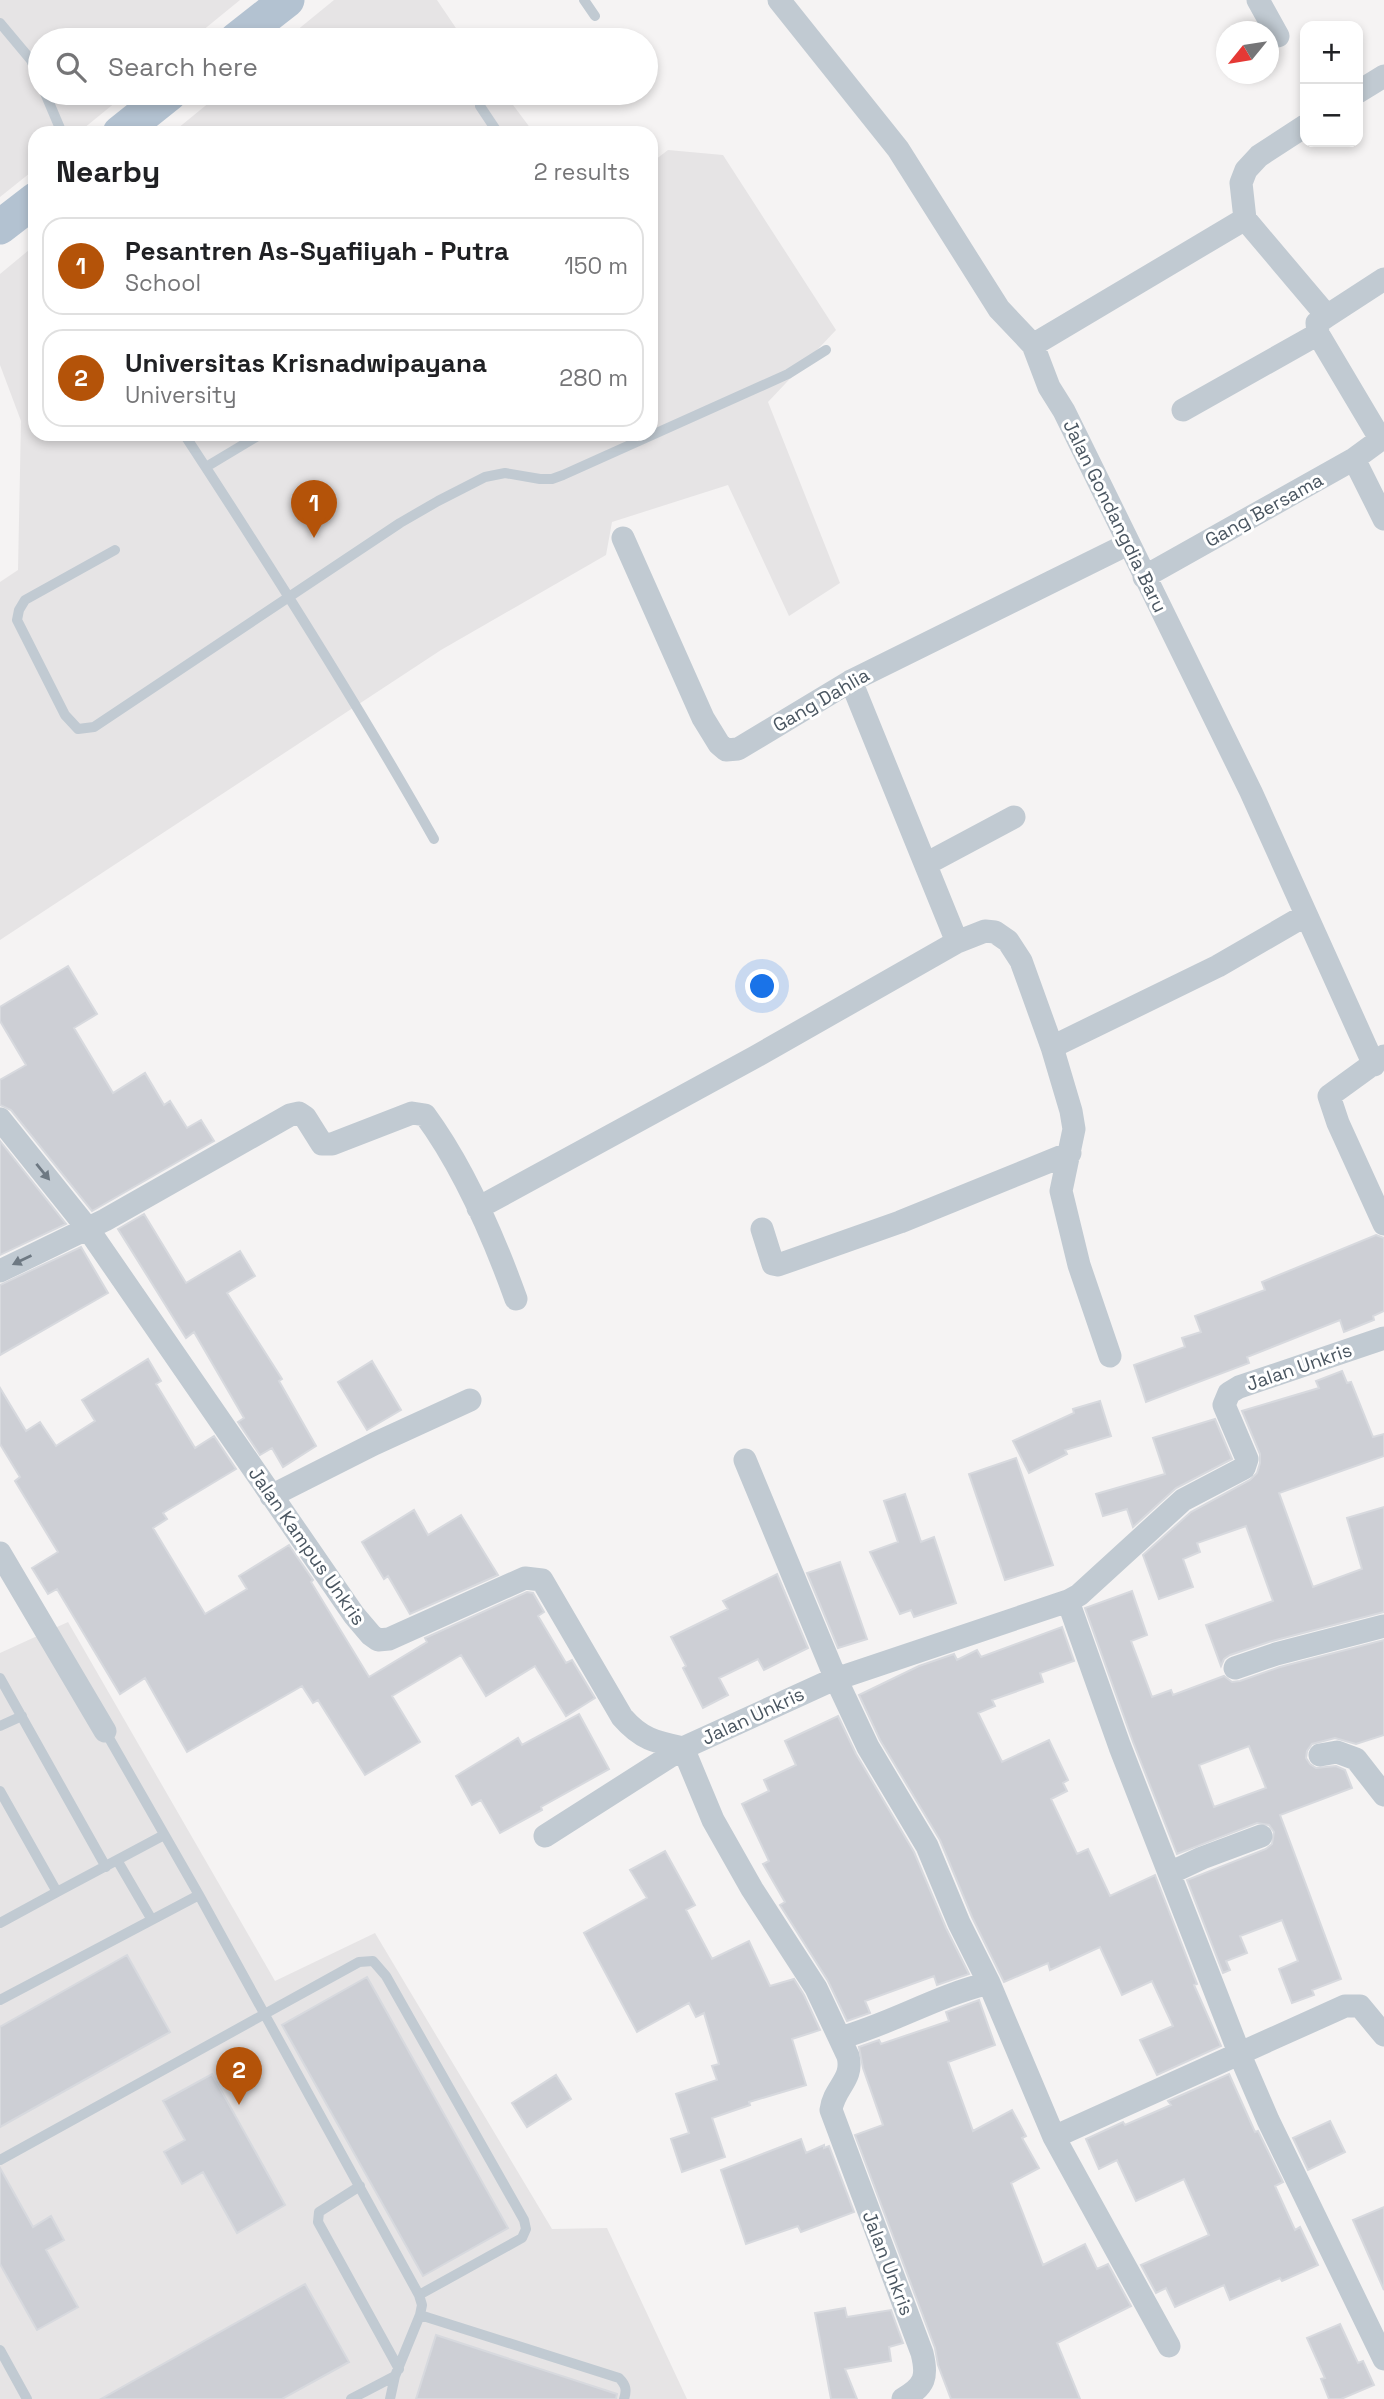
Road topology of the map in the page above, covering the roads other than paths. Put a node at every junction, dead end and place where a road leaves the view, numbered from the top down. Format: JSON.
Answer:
{"nodes":[{"id":1,"x":287,"y":0,"type":"edge"},
{"id":2,"x":584,"y":0,"type":"edge"},
{"id":3,"x":779,"y":0,"type":"edge"},
{"id":4,"x":1258,"y":0,"type":"edge"},
{"id":5,"x":595,"y":16,"type":"dead end"},
{"id":6,"x":1270,"y":21,"type":"edge"},
{"id":7,"x":0,"y":23,"type":"edge"},
{"id":8,"x":251,"y":28,"type":"edge"},
{"id":9,"x":28,"y":56,"type":"edge"},
{"id":10,"x":1384,"y":76,"type":"edge"},
{"id":11,"x":1363,"y":89,"type":"edge"},
{"id":12,"x":50,"y":105,"type":"edge"},
{"id":13,"x":155,"y":105,"type":"edge"},
{"id":14,"x":480,"y":106,"type":"dead end"},
{"id":15,"x":59,"y":126,"type":"edge"},
{"id":16,"x":129,"y":126,"type":"edge"},
{"id":17,"x":493,"y":126,"type":"edge"},
{"id":18,"x":1300,"y":129,"type":"edge"},
{"id":19,"x":28,"y":205,"type":"edge"},
{"id":20,"x":1245,"y":219,"type":"junction"},
{"id":21,"x":0,"y":227,"type":"edge"},
{"id":22,"x":1384,"y":279,"type":"edge"},
{"id":23,"x":1323,"y":325,"type":"junction"},
{"id":24,"x":1032,"y":345,"type":"junction"},
{"id":25,"x":826,"y":350,"type":"dead end"},
{"id":26,"x":1183,"y":410,"type":"dead end"},
{"id":27,"x":658,"y":432,"type":"edge"},
{"id":28,"x":1382,"y":438,"type":"edge"},
{"id":29,"x":189,"y":441,"type":"edge"},
{"id":30,"x":249,"y":441,"type":"edge"},
{"id":31,"x":639,"y":441,"type":"edge"},
{"id":32,"x":1354,"y":458,"type":"junction"},
{"id":33,"x":206,"y":467,"type":"junction"},
{"id":34,"x":1384,"y":519,"type":"edge"},
{"id":35,"x":623,"y":538,"type":"dead end"},
{"id":36,"x":1128,"y":544,"type":"junction"},
{"id":37,"x":116,"y":550,"type":"dead end"},
{"id":38,"x":1144,"y":577,"type":"junction"},
{"id":39,"x":289,"y":597,"type":"junction"},
{"id":40,"x":851,"y":681,"type":"junction"},
{"id":41,"x":1014,"y":817,"type":"dead end"},
{"id":42,"x":434,"y":839,"type":"dead end"},
{"id":43,"x":926,"y":864,"type":"junction"},
{"id":44,"x":1306,"y":915,"type":"junction"},
{"id":45,"x":957,"y":942,"type":"junction"},
{"id":46,"x":1052,"y":1047,"type":"junction"},
{"id":47,"x":1379,"y":1060,"type":"edge"},
{"id":48,"x":0,"y":1119,"type":"edge"},
{"id":49,"x":1070,"y":1153,"type":"junction"},
{"id":50,"x":478,"y":1208,"type":"junction"},
{"id":51,"x":1384,"y":1224,"type":"edge"},
{"id":52,"x":88,"y":1229,"type":"junction"},
{"id":53,"x":762,"y":1229,"type":"dead end"},
{"id":54,"x":0,"y":1270,"type":"edge"},
{"id":55,"x":516,"y":1299,"type":"dead end"},
{"id":56,"x":1384,"y":1338,"type":"edge"},
{"id":57,"x":1110,"y":1356,"type":"dead end"},
{"id":58,"x":470,"y":1400,"type":"dead end"},
{"id":59,"x":745,"y":1460,"type":"dead end"},
{"id":60,"x":271,"y":1496,"type":"junction"},
{"id":61,"x":0,"y":1553,"type":"edge"},
{"id":62,"x":1068,"y":1601,"type":"junction"},
{"id":63,"x":1384,"y":1626,"type":"edge"},
{"id":64,"x":1235,"y":1668,"type":"dead end"},
{"id":65,"x":0,"y":1678,"type":"edge"},
{"id":66,"x":836,"y":1679,"type":"junction"},
{"id":67,"x":22,"y":1716,"type":"junction"},
{"id":68,"x":0,"y":1726,"type":"edge"},
{"id":69,"x":105,"y":1731,"type":"joint"},
{"id":70,"x":683,"y":1748,"type":"junction"},
{"id":71,"x":1320,"y":1755,"type":"dead end"},
{"id":72,"x":0,"y":1791,"type":"edge"},
{"id":73,"x":1384,"y":1795,"type":"edge"},
{"id":74,"x":164,"y":1835,"type":"junction"},
{"id":75,"x":545,"y":1836,"type":"dead end"},
{"id":76,"x":1261,"y":1836,"type":"dead end"},
{"id":77,"x":117,"y":1860,"type":"junction"},
{"id":78,"x":106,"y":1867,"type":"junction"},
{"id":79,"x":1170,"y":1873,"type":"junction"},
{"id":80,"x":57,"y":1892,"type":"junction"},
{"id":81,"x":199,"y":1895,"type":"junction"},
{"id":82,"x":152,"y":1920,"type":"junction"},
{"id":83,"x":0,"y":1923,"type":"edge"},
{"id":84,"x":989,"y":1983,"type":"junction"},
{"id":85,"x":0,"y":2000,"type":"edge"},
{"id":86,"x":265,"y":2015,"type":"junction"},
{"id":87,"x":1384,"y":2035,"type":"edge"},
{"id":88,"x":840,"y":2038,"type":"junction"},
{"id":89,"x":1240,"y":2055,"type":"junction"},
{"id":90,"x":1054,"y":2137,"type":"junction"},
{"id":91,"x":0,"y":2160,"type":"edge"},
{"id":92,"x":360,"y":2186,"type":"junction"},
{"id":93,"x":419,"y":2295,"type":"junction"},
{"id":94,"x":420,"y":2315,"type":"junction"},
{"id":95,"x":1381,"y":2343,"type":"edge"},
{"id":96,"x":1169,"y":2346,"type":"dead end"},
{"id":97,"x":0,"y":2350,"type":"edge"},
{"id":98,"x":397,"y":2372,"type":"junction"},
{"id":99,"x":27,"y":2399,"type":"edge"},
{"id":100,"x":351,"y":2399,"type":"edge"},
{"id":101,"x":390,"y":2399,"type":"edge"},
{"id":102,"x":625,"y":2399,"type":"edge"},
{"id":103,"x":903,"y":2399,"type":"edge"}],
"edges":[{"from":1,"to":8,"type":"main road"},
{"from":2,"to":5,"type":"lane"},
{"from":3,"to":24,"type":"street","name":"Jalan Gondangdia Baru"},
{"from":4,"to":6,"type":"street"},
{"from":7,"to":9,"type":"lane"},
{"from":10,"to":11,"type":"street"},
{"from":12,"to":15,"type":"lane"},
{"from":13,"to":16,"type":"main road"},
{"from":14,"to":17,"type":"lane"},
{"from":18,"to":20,"type":"street"},
{"from":19,"to":21,"type":"main road"},
{"from":20,"to":23,"type":"street"},
{"from":20,"to":24,"type":"street"},
{"from":22,"to":23,"type":"street"},
{"from":23,"to":26,"type":"street"},
{"from":23,"to":28,"type":"street"},
{"from":24,"to":36,"type":"street","name":"Jalan Gondangdia Baru"},
{"from":25,"to":27,"type":"lane"},
{"from":28,"to":32,"type":"street","name":"Gang Bersama"},
{"from":29,"to":33,"type":"lane"},
{"from":30,"to":33,"type":"lane"},
{"from":31,"to":39,"type":"lane"},
{"from":32,"to":34,"type":"street"},
{"from":32,"to":38,"type":"street","name":"Gang Bersama"},
{"from":33,"to":39,"type":"lane"},
{"from":35,"to":40,"type":"street","name":"Gang Dahlia"},
{"from":36,"to":38,"type":"street","name":"Jalan Gondangdia Baru"},
{"from":36,"to":40,"type":"street","name":"Gang Dahlia"},
{"from":37,"to":39,"type":"lane"},
{"from":38,"to":44,"type":"street","name":"Jalan Gondangdia Baru"},
{"from":39,"to":42,"type":"lane"},
{"from":40,"to":43,"type":"street"},
{"from":41,"to":43,"type":"street"},
{"from":43,"to":45,"type":"street"},
{"from":44,"to":46,"type":"street"},
{"from":44,"to":47,"type":"street","name":"Jalan Gondangdia Baru"},
{"from":45,"to":46,"type":"street"},
{"from":45,"to":50,"type":"street"},
{"from":46,"to":49,"type":"street"},
{"from":47,"to":51,"type":"street"},
{"from":48,"to":52,"type":"street","name":"Jalan Kampus Unkris","one_way":true},
{"from":49,"to":53,"type":"street"},
{"from":49,"to":57,"type":"street"},
{"from":50,"to":52,"type":"street"},
{"from":50,"to":55,"type":"street"},
{"from":52,"to":54,"type":"street","one_way":true},
{"from":52,"to":60,"type":"street","name":"Jalan Kampus Unkris"},
{"from":56,"to":62,"type":"street","name":"Jalan Unkris"},
{"from":58,"to":60,"type":"street"},
{"from":59,"to":66,"type":"street"},
{"from":60,"to":70,"type":"street","name":"Jalan Kampus Unkris"},
{"from":61,"to":69,"type":"street"},
{"from":62,"to":66,"type":"street","name":"Jalan Unkris"},
{"from":62,"to":79,"type":"street"},
{"from":63,"to":64,"type":"street"},
{"from":65,"to":67,"type":"lane"},
{"from":66,"to":70,"type":"street","name":"Jalan Unkris"},
{"from":66,"to":84,"type":"street"},
{"from":67,"to":68,"type":"lane"},
{"from":67,"to":78,"type":"lane"},
{"from":69,"to":74,"type":"lane"},
{"from":70,"to":75,"type":"street"},
{"from":70,"to":88,"type":"street","name":"Jalan Unkris"},
{"from":71,"to":73,"type":"street"},
{"from":72,"to":80,"type":"lane"},
{"from":74,"to":77,"type":"lane"},
{"from":74,"to":81,"type":"lane"},
{"from":76,"to":79,"type":"street"},
{"from":77,"to":78,"type":"lane"},
{"from":77,"to":82,"type":"lane"},
{"from":78,"to":80,"type":"lane"},
{"from":79,"to":89,"type":"street"},
{"from":80,"to":83,"type":"lane"},
{"from":81,"to":82,"type":"lane"},
{"from":81,"to":86,"type":"lane"},
{"from":82,"to":85,"type":"lane"},
{"from":84,"to":88,"type":"street"},
{"from":84,"to":90,"type":"street"},
{"from":86,"to":91,"type":"lane"},
{"from":86,"to":92,"type":"lane"},
{"from":86,"to":93,"type":"lane"},
{"from":87,"to":89,"type":"street"},
{"from":88,"to":103,"type":"street","name":"Jalan Unkris"},
{"from":89,"to":90,"type":"street"},
{"from":89,"to":95,"type":"street"},
{"from":90,"to":96,"type":"street"},
{"from":92,"to":93,"type":"lane"},
{"from":92,"to":98,"type":"lane"},
{"from":93,"to":94,"type":"lane"},
{"from":94,"to":98,"type":"lane"},
{"from":94,"to":102,"type":"lane"},
{"from":97,"to":99,"type":"lane"},
{"from":98,"to":100,"type":"lane"},
{"from":98,"to":101,"type":"lane"}]}
